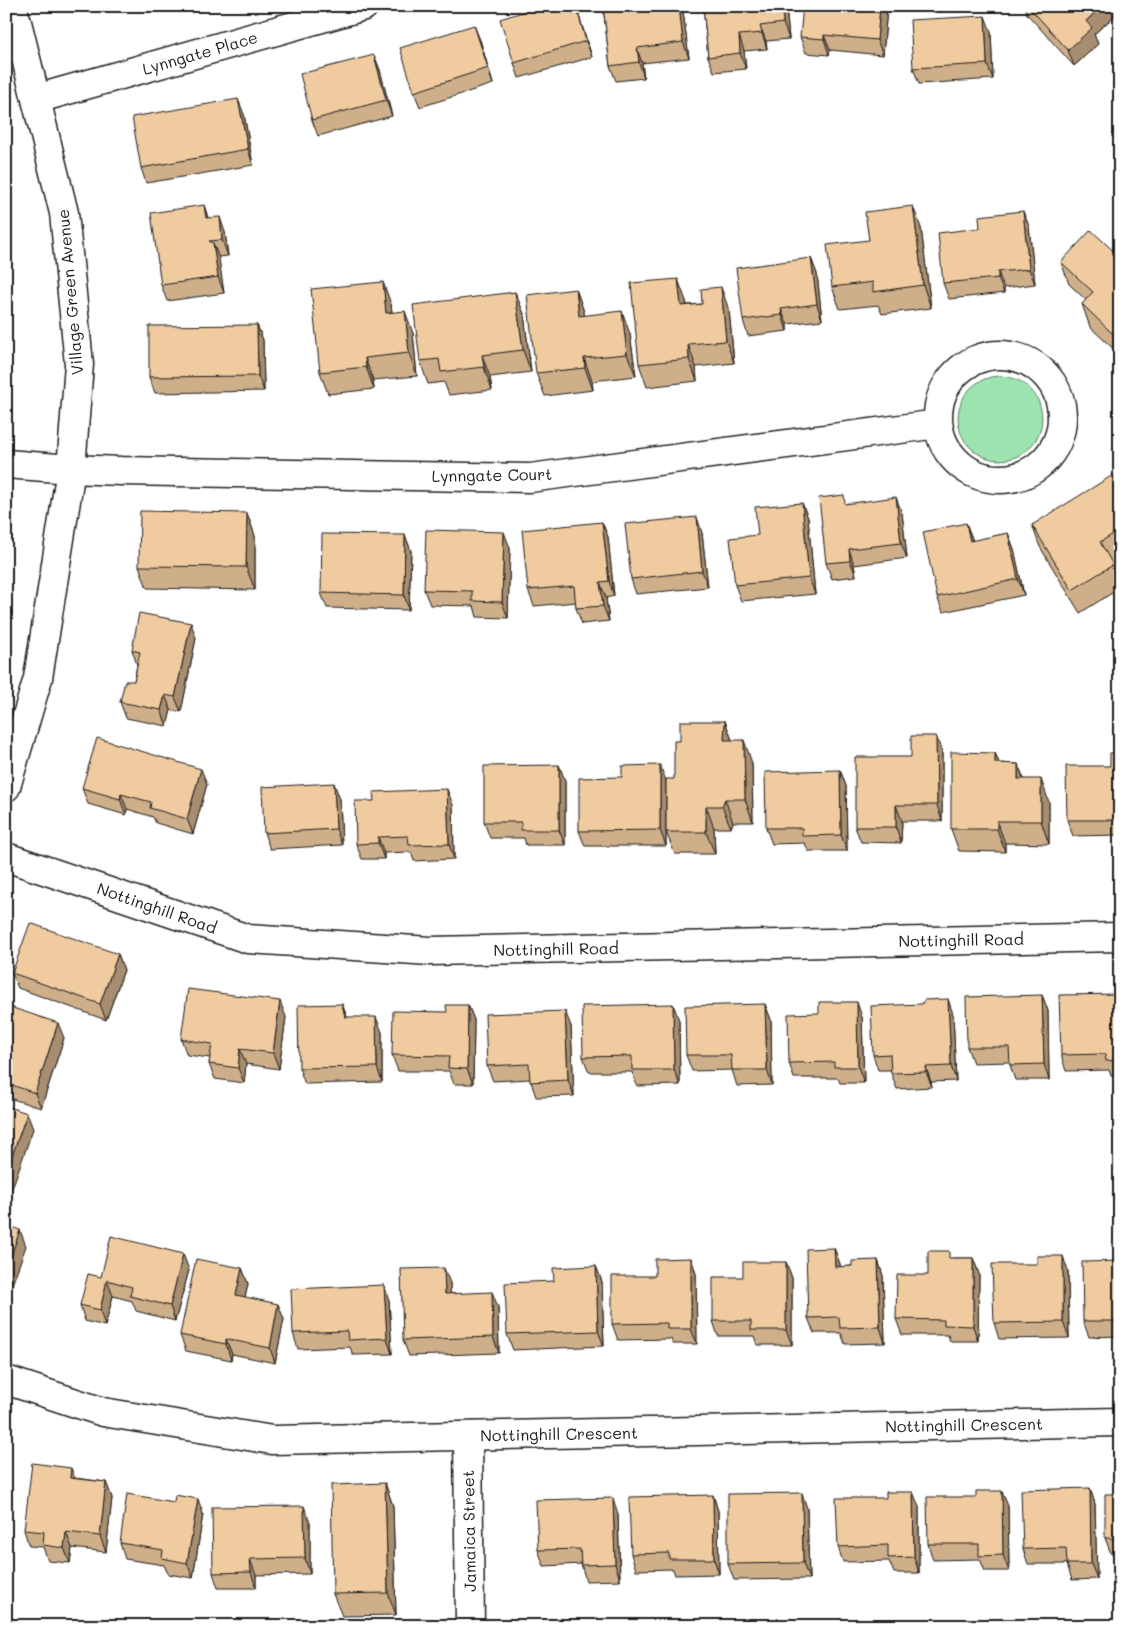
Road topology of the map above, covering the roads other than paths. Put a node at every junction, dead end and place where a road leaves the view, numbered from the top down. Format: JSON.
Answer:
{"nodes":[{"id":1,"x":12,"y":6,"type":"edge"},
{"id":2,"x":364,"y":6,"type":"edge"},
{"id":3,"x":36,"y":99,"type":"junction"},
{"id":4,"x":938,"y":424,"type":"junction"},
{"id":5,"x":6,"y":464,"type":"edge"},
{"id":6,"x":71,"y":469,"type":"junction"},
{"id":7,"x":6,"y":788,"type":"edge"},
{"id":8,"x":6,"y":858,"type":"edge"},
{"id":9,"x":1120,"y":937,"type":"edge"},
{"id":10,"x":6,"y":1380,"type":"edge"},
{"id":11,"x":1120,"y":1422,"type":"edge"},
{"id":12,"x":468,"y":1436,"type":"junction"},
{"id":13,"x":470,"y":1626,"type":"edge"}],
"edges":[{"from":1,"to":3,"type":"street","name":"Village Green Avenue"},
{"from":2,"to":3,"type":"street","name":"Lynngate Place"},
{"from":3,"to":6,"type":"street","name":"Village Green Avenue"},
{"from":4,"to":4,"type":"street"},
{"from":4,"to":6,"type":"street","name":"Lynngate Court"},
{"from":5,"to":6,"type":"street","name":"Lynngate Court"},
{"from":6,"to":7,"type":"street","name":"Village Green Avenue"},
{"from":8,"to":9,"type":"street","name":"Nottinghill Road"},
{"from":10,"to":12,"type":"street","name":"Nottinghill Crescent"},
{"from":11,"to":12,"type":"street","name":"Nottinghill Crescent"},
{"from":12,"to":13,"type":"street","name":"Jamaica Street"}]}
